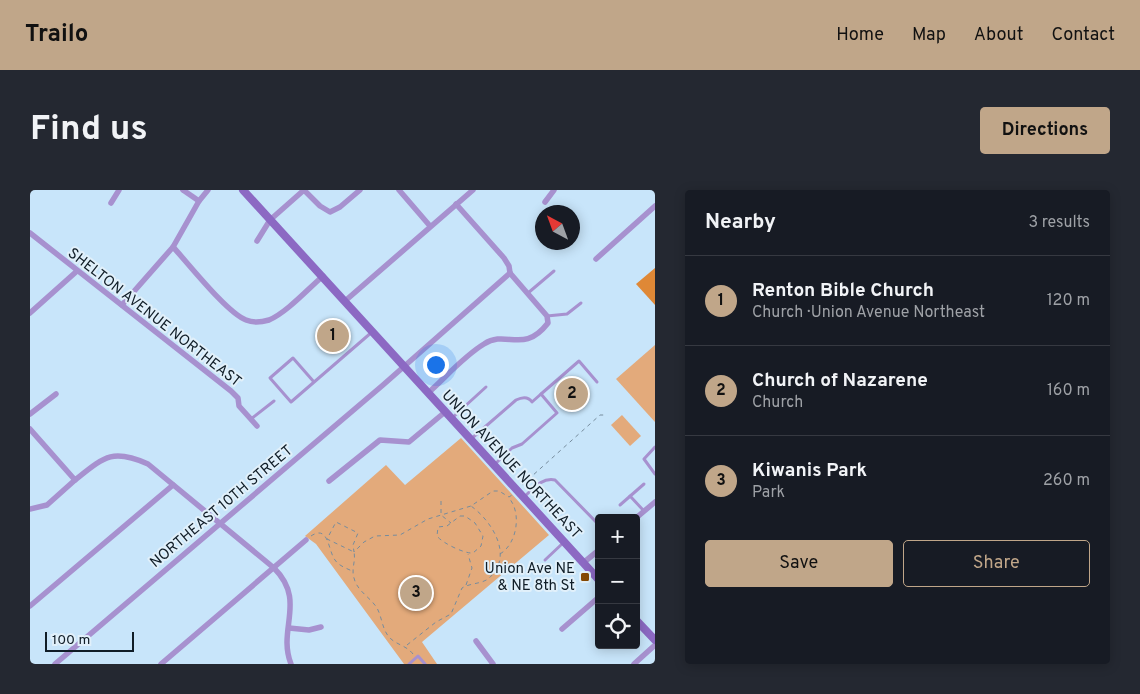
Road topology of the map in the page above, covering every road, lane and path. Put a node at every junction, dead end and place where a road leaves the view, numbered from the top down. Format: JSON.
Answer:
{"nodes":[{"id":1,"x":119,"y":190,"type":"edge"},
{"id":2,"x":183,"y":190,"type":"edge"},
{"id":3,"x":208,"y":190,"type":"edge"},
{"id":4,"x":243,"y":190,"type":"edge"},
{"id":5,"x":304,"y":190,"type":"edge"},
{"id":6,"x":360,"y":190,"type":"edge"},
{"id":7,"x":399,"y":190,"type":"edge"},
{"id":8,"x":473,"y":190,"type":"edge"},
{"id":9,"x":554,"y":190,"type":"edge"},
{"id":10,"x":199,"y":201,"type":"junction"},
{"id":11,"x":545,"y":202,"type":"dead end"},
{"id":12,"x":111,"y":203,"type":"dead end"},
{"id":13,"x":456,"y":204,"type":"junction"},
{"id":14,"x":655,"y":206,"type":"edge"},
{"id":15,"x":270,"y":220,"type":"junction"},
{"id":16,"x":430,"y":226,"type":"junction"},
{"id":17,"x":30,"y":233,"type":"edge"},
{"id":18,"x":257,"y":241,"type":"dead end"},
{"id":19,"x":173,"y":247,"type":"junction"},
{"id":20,"x":596,"y":259,"type":"dead end"},
{"id":21,"x":77,"y":271,"type":"junction"},
{"id":22,"x":554,"y":271,"type":"dead end"},
{"id":23,"x":510,"y":273,"type":"junction"},
{"id":24,"x":323,"y":276,"type":"junction"},
{"id":25,"x":528,"y":294,"type":"junction"},
{"id":26,"x":345,"y":301,"type":"junction"},
{"id":27,"x":581,"y":303,"type":"dead end"},
{"id":28,"x":122,"y":305,"type":"junction"},
{"id":29,"x":30,"y":313,"type":"edge"},
{"id":30,"x":547,"y":316,"type":"junction"},
{"id":31,"x":372,"y":332,"type":"junction"},
{"id":32,"x":403,"y":366,"type":"junction"},
{"id":33,"x":314,"y":382,"type":"junction"},
{"id":34,"x":597,"y":382,"type":"dead end"},
{"id":35,"x":486,"y":387,"type":"dead end"},
{"id":36,"x":428,"y":393,"type":"junction"},
{"id":37,"x":56,"y":394,"type":"dead end"},
{"id":38,"x":541,"y":394,"type":"junction"},
{"id":39,"x":274,"y":401,"type":"dead end"},
{"id":40,"x":30,"y":414,"type":"edge"},
{"id":41,"x":448,"y":415,"type":"junction"},
{"id":42,"x":605,"y":415,"type":"dead end"},
{"id":43,"x":251,"y":419,"type":"junction"},
{"id":44,"x":257,"y":426,"type":"dead end"},
{"id":45,"x":30,"y":429,"type":"edge"},
{"id":46,"x":471,"y":440,"type":"junction"},
{"id":47,"x":655,"y":447,"type":"edge"},
{"id":48,"x":494,"y":465,"type":"junction"},
{"id":49,"x":655,"y":474,"type":"edge"},
{"id":50,"x":75,"y":480,"type":"junction"},
{"id":51,"x":329,"y":481,"type":"dead end"},
{"id":52,"x":644,"y":484,"type":"dead end"},
{"id":53,"x":173,"y":485,"type":"junction"},
{"id":54,"x":522,"y":486,"type":"dead end"},
{"id":55,"x":512,"y":494,"type":"dead end"},
{"id":56,"x":630,"y":496,"type":"junction"},
{"id":57,"x":508,"y":497,"type":"junction"},
{"id":58,"x":523,"y":497,"type":"junction"},
{"id":59,"x":441,"y":501,"type":"dead end"},
{"id":60,"x":654,"y":503,"type":"edge"},
{"id":61,"x":620,"y":505,"type":"dead end"},
{"id":62,"x":471,"y":506,"type":"junction"},
{"id":63,"x":30,"y":509,"type":"edge"},
{"id":64,"x":644,"y":511,"type":"junction"},
{"id":65,"x":640,"y":514,"type":"edge"},
{"id":66,"x":441,"y":515,"type":"junction"},
{"id":67,"x":595,"y":521,"type":"edge"},
{"id":68,"x":221,"y":522,"type":"junction"},
{"id":69,"x":450,"y":523,"type":"junction"},
{"id":70,"x":327,"y":538,"type":"junction"},
{"id":71,"x":306,"y":540,"type":"joint"},
{"id":72,"x":564,"y":542,"type":"junction"},
{"id":73,"x":354,"y":552,"type":"junction"},
{"id":74,"x":468,"y":553,"type":"junction"},
{"id":75,"x":595,"y":553,"type":"edge"},
{"id":76,"x":500,"y":555,"type":"junction"},
{"id":77,"x":545,"y":560,"type":"dead end"},
{"id":78,"x":583,"y":563,"type":"junction"},
{"id":79,"x":274,"y":568,"type":"junction"},
{"id":80,"x":352,"y":571,"type":"junction"},
{"id":81,"x":595,"y":576,"type":"edge"},
{"id":82,"x":466,"y":586,"type":"junction"},
{"id":83,"x":595,"y":600,"type":"edge"},
{"id":84,"x":30,"y":606,"type":"edge"},
{"id":85,"x":640,"y":624,"type":"edge"},
{"id":86,"x":321,"y":627,"type":"dead end"},
{"id":87,"x":289,"y":628,"type":"junction"},
{"id":88,"x":562,"y":629,"type":"dead end"},
{"id":89,"x":655,"y":640,"type":"edge"},
{"id":90,"x":476,"y":641,"type":"dead end"},
{"id":91,"x":655,"y":645,"type":"edge"},
{"id":92,"x":407,"y":646,"type":"junction"},
{"id":93,"x":416,"y":657,"type":"junction"},
{"id":94,"x":55,"y":664,"type":"edge"},
{"id":95,"x":161,"y":664,"type":"edge"},
{"id":96,"x":291,"y":664,"type":"edge"},
{"id":97,"x":409,"y":664,"type":"edge"},
{"id":98,"x":426,"y":664,"type":"edge"},
{"id":99,"x":493,"y":664,"type":"edge"},
{"id":100,"x":634,"y":664,"type":"edge"}],
"edges":[{"from":1,"to":12,"type":"street"},
{"from":2,"to":10,"type":"street"},
{"from":3,"to":10,"type":"street"},
{"from":4,"to":15,"type":"street","name":"UNION AVENUE NORTHEAST"},
{"from":5,"to":6,"type":"street"},
{"from":5,"to":15,"type":"street"},
{"from":7,"to":16,"type":"street"},
{"from":8,"to":13,"type":"street"},
{"from":9,"to":11,"type":"street"},
{"from":10,"to":19,"type":"street"},
{"from":13,"to":16,"type":"street"},
{"from":13,"to":23,"type":"street"},
{"from":14,"to":20,"type":"street"},
{"from":15,"to":18,"type":"street"},
{"from":15,"to":24,"type":"street","name":"UNION AVENUE NORTHEAST"},
{"from":16,"to":26,"type":"street"},
{"from":17,"to":21,"type":"street","name":"SHELTON AVENUE NORTHEAST"},
{"from":19,"to":24,"type":"street"},
{"from":19,"to":28,"type":"street"},
{"from":21,"to":28,"type":"street","name":"SHELTON AVENUE NORTHEAST"},
{"from":21,"to":29,"type":"street"},
{"from":22,"to":25,"type":"lane"},
{"from":23,"to":25,"type":"street"},
{"from":23,"to":32,"type":"street","name":"NORTHEAST 10TH STREET"},
{"from":24,"to":26,"type":"street","name":"UNION AVENUE NORTHEAST"},
{"from":25,"to":30,"type":"street"},
{"from":26,"to":31,"type":"street","name":"UNION AVENUE NORTHEAST"},
{"from":27,"to":30,"type":"lane"},
{"from":28,"to":43,"type":"street","name":"SHELTON AVENUE NORTHEAST"},
{"from":30,"to":36,"type":"street"},
{"from":31,"to":32,"type":"street","name":"UNION AVENUE NORTHEAST"},
{"from":31,"to":33,"type":"lane"},
{"from":32,"to":36,"type":"street","name":"UNION AVENUE NORTHEAST"},
{"from":32,"to":68,"type":"street","name":"NORTHEAST 10TH STREET"},
{"from":33,"to":33,"type":"lane"},
{"from":34,"to":38,"type":"lane"},
{"from":35,"to":41,"type":"lane"},
{"from":36,"to":41,"type":"street","name":"UNION AVENUE NORTHEAST"},
{"from":37,"to":40,"type":"street"},
{"from":38,"to":46,"type":"lane"},
{"from":38,"to":48,"type":"lane"},
{"from":39,"to":43,"type":"lane"},
{"from":41,"to":46,"type":"street","name":"UNION AVENUE NORTHEAST"},
{"from":41,"to":51,"type":"street"},
{"from":42,"to":54,"type":"path"},
{"from":43,"to":44,"type":"street","name":"SHELTON AVENUE NORTHEAST"},
{"from":45,"to":50,"type":"street"},
{"from":46,"to":48,"type":"street","name":"UNION AVENUE NORTHEAST"},
{"from":47,"to":49,"type":"lane"},
{"from":48,"to":58,"type":"street","name":"UNION AVENUE NORTHEAST"},
{"from":50,"to":53,"type":"street"},
{"from":50,"to":63,"type":"street"},
{"from":52,"to":56,"type":"lane"},
{"from":53,"to":68,"type":"street"},
{"from":53,"to":84,"type":"street"},
{"from":55,"to":57,"type":"path"},
{"from":56,"to":61,"type":"lane"},
{"from":56,"to":64,"type":"lane"},
{"from":57,"to":62,"type":"path"},
{"from":57,"to":76,"type":"path"},
{"from":58,"to":67,"type":"lane"},
{"from":58,"to":72,"type":"street","name":"UNION AVENUE NORTHEAST"},
{"from":59,"to":66,"type":"path"},
{"from":60,"to":64,"type":"street"},
{"from":62,"to":66,"type":"path"},
{"from":62,"to":76,"type":"path"},
{"from":64,"to":65,"type":"street"},
{"from":66,"to":69,"type":"path"},
{"from":66,"to":73,"type":"path"},
{"from":68,"to":79,"type":"street"},
{"from":68,"to":94,"type":"street","name":"NORTHEAST 10TH STREET"},
{"from":69,"to":74,"type":"path"},
{"from":69,"to":74,"type":"path"},
{"from":70,"to":71,"type":"path"},
{"from":70,"to":73,"type":"path"},
{"from":70,"to":73,"type":"path"},
{"from":70,"to":80,"type":"path"},
{"from":71,"to":79,"type":"street"},
{"from":72,"to":77,"type":"lane"},
{"from":72,"to":78,"type":"street","name":"UNION AVENUE NORTHEAST"},
{"from":73,"to":80,"type":"path"},
{"from":74,"to":82,"type":"path"},
{"from":75,"to":78,"type":"street"},
{"from":76,"to":82,"type":"path"},
{"from":78,"to":81,"type":"street","name":"UNION AVENUE NORTHEAST"},
{"from":79,"to":87,"type":"street"},
{"from":79,"to":95,"type":"street"},
{"from":80,"to":92,"type":"path"},
{"from":82,"to":92,"type":"path"},
{"from":83,"to":88,"type":"street"},
{"from":85,"to":89,"type":"street"},
{"from":86,"to":87,"type":"street"},
{"from":87,"to":96,"type":"street"},
{"from":90,"to":99,"type":"street"},
{"from":91,"to":100,"type":"street"},
{"from":92,"to":93,"type":"path"},
{"from":93,"to":97,"type":"lane"},
{"from":93,"to":98,"type":"lane"}]}
